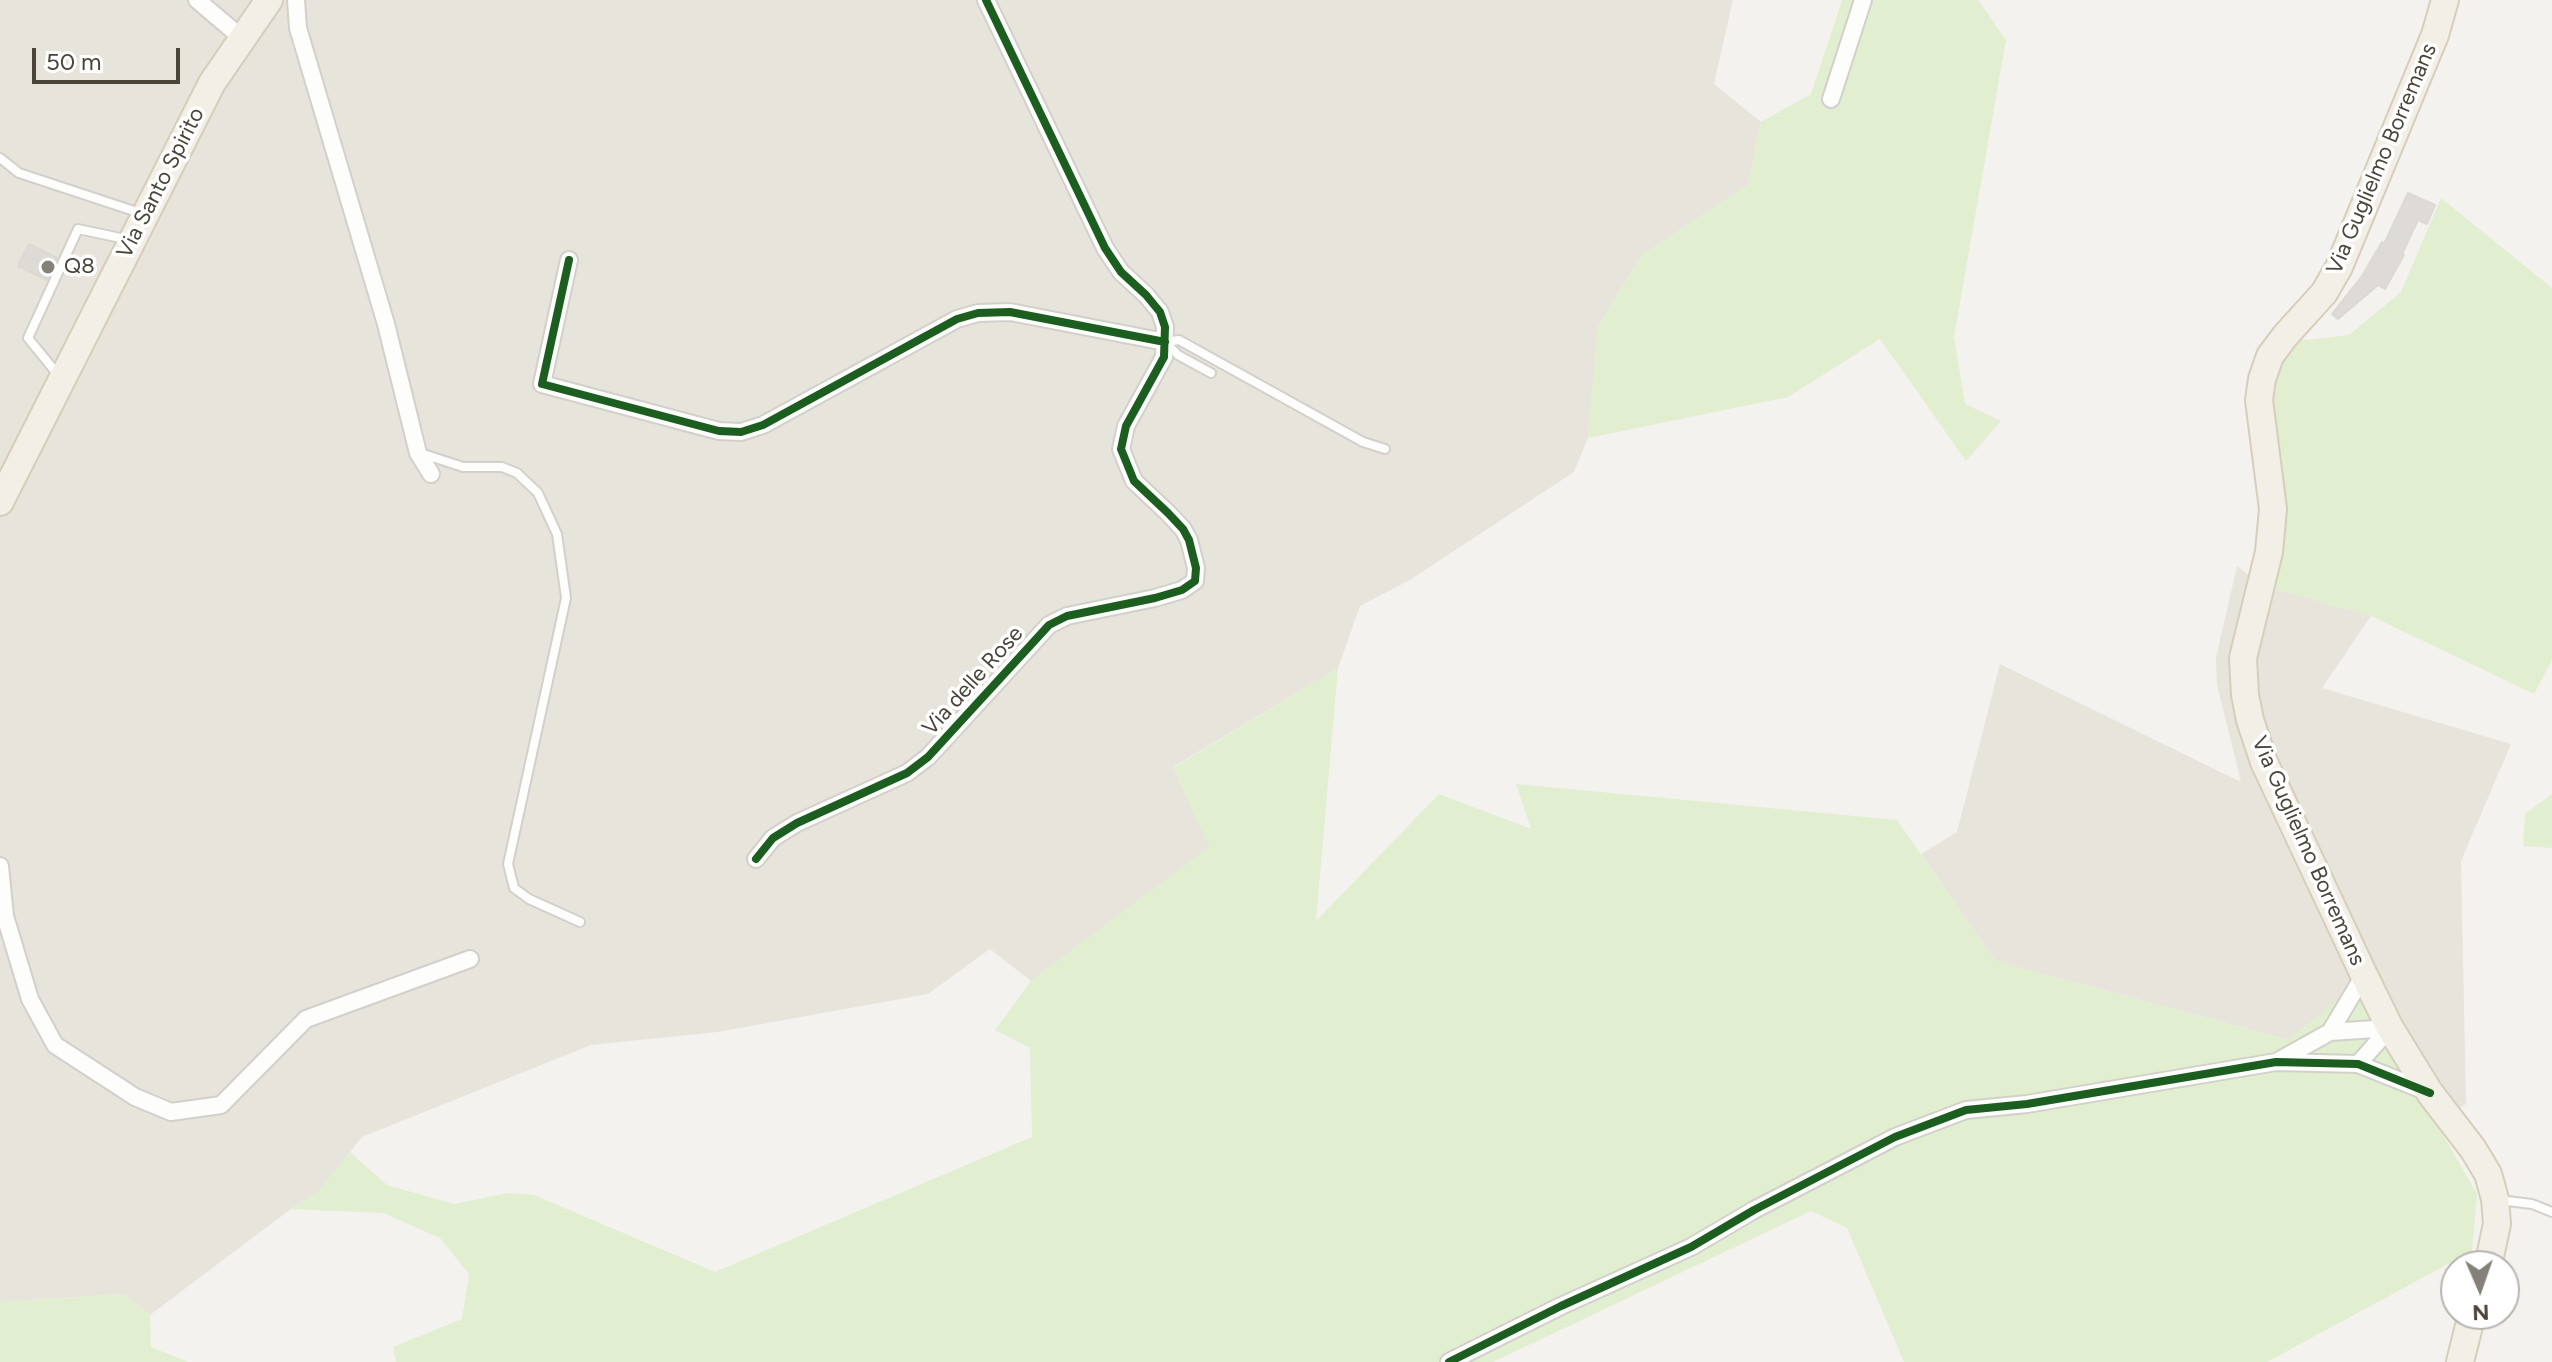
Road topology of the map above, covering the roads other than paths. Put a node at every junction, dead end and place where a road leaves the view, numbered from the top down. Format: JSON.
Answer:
{"nodes":[{"id":1,"x":197,"y":0,"type":"edge"},
{"id":2,"x":269,"y":0,"type":"edge"},
{"id":3,"x":296,"y":0,"type":"edge"},
{"id":4,"x":986,"y":0,"type":"edge"},
{"id":5,"x":1863,"y":0,"type":"edge"},
{"id":6,"x":2445,"y":0,"type":"edge"},
{"id":7,"x":243,"y":39,"type":"junction"},
{"id":8,"x":1831,"y":99,"type":"dead end"},
{"id":9,"x":0,"y":158,"type":"edge"},
{"id":10,"x":144,"y":215,"type":"junction"},
{"id":11,"x":131,"y":240,"type":"junction"},
{"id":12,"x":569,"y":260,"type":"dead end"},
{"id":13,"x":1165,"y":342,"type":"junction"},
{"id":14,"x":1211,"y":373,"type":"dead end"},
{"id":15,"x":62,"y":380,"type":"junction"},
{"id":16,"x":1385,"y":449,"type":"dead end"},
{"id":17,"x":418,"y":453,"type":"junction"},
{"id":18,"x":431,"y":474,"type":"dead end"},
{"id":19,"x":0,"y":502,"type":"edge"},
{"id":20,"x":756,"y":859,"type":"dead end"},
{"id":21,"x":0,"y":866,"type":"edge"},
{"id":22,"x":580,"y":922,"type":"dead end"},
{"id":23,"x":470,"y":959,"type":"dead end"},
{"id":24,"x":2364,"y":975,"type":"junction"},
{"id":25,"x":2390,"y":1028,"type":"junction"},
{"id":26,"x":2330,"y":1032,"type":"junction"},
{"id":27,"x":2276,"y":1062,"type":"junction"},
{"id":28,"x":2358,"y":1064,"type":"junction"},
{"id":29,"x":2430,"y":1093,"type":"junction"},
{"id":30,"x":2495,"y":1199,"type":"junction"},
{"id":31,"x":2552,"y":1212,"type":"edge"},
{"id":32,"x":2491,"y":1250,"type":"edge"},
{"id":33,"x":2467,"y":1330,"type":"edge"},
{"id":34,"x":1449,"y":1362,"type":"edge"},
{"id":35,"x":2460,"y":1362,"type":"edge"}],
"edges":[{"from":1,"to":7,"type":"street"},
{"from":2,"to":7,"type":"main road","name":"Via Santo Spirito"},
{"from":3,"to":17,"type":"street"},
{"from":4,"to":13,"type":"street"},
{"from":5,"to":8,"type":"street"},
{"from":6,"to":24,"type":"main road","name":"Via Guglielmo Borremans"},
{"from":7,"to":10,"type":"main road","name":"Via Santo Spirito"},
{"from":9,"to":10,"type":"lane"},
{"from":10,"to":11,"type":"main road","name":"Via Santo Spirito"},
{"from":11,"to":15,"type":"main road","name":"Via Santo Spirito"},
{"from":11,"to":15,"type":"lane"},
{"from":12,"to":13,"type":"street"},
{"from":13,"to":14,"type":"lane"},
{"from":13,"to":16,"type":"lane"},
{"from":13,"to":20,"type":"street","name":"Via delle Rose"},
{"from":15,"to":19,"type":"main road","name":"Via Santo Spirito"},
{"from":17,"to":18,"type":"street"},
{"from":17,"to":22,"type":"lane"},
{"from":21,"to":23,"type":"street"},
{"from":24,"to":25,"type":"main road","name":"Via Guglielmo Borremans"},
{"from":24,"to":26,"type":"street"},
{"from":25,"to":26,"type":"street"},
{"from":25,"to":28,"type":"street"},
{"from":25,"to":29,"type":"main road","name":"Via Guglielmo Borremans"},
{"from":26,"to":27,"type":"street"},
{"from":27,"to":28,"type":"street"},
{"from":27,"to":34,"type":"street"},
{"from":28,"to":29,"type":"street"},
{"from":29,"to":30,"type":"main road","name":"Via Guglielmo Borremans"},
{"from":30,"to":31,"type":"lane"},
{"from":30,"to":32,"type":"main road"},
{"from":33,"to":35,"type":"main road"}]}
